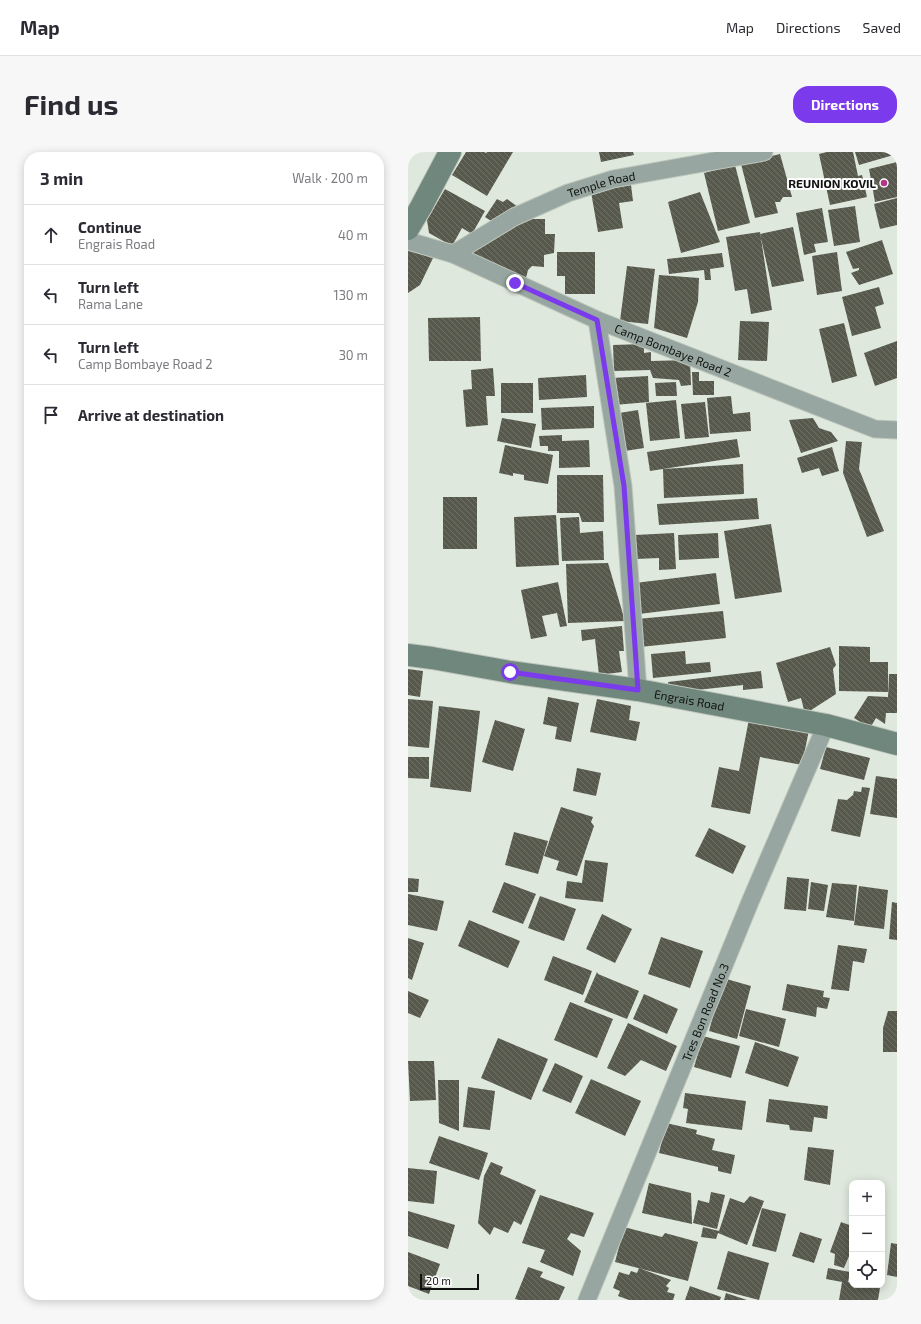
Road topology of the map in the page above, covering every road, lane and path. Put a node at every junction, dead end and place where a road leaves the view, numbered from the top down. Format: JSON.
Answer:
{"nodes":[{"id":1,"x":450,"y":152,"type":"edge"},
{"id":2,"x":764,"y":152,"type":"edge"},
{"id":3,"x":408,"y":229,"type":"edge"},
{"id":4,"x":408,"y":241,"type":"edge"},
{"id":5,"x":453,"y":254,"type":"junction"},
{"id":6,"x":597,"y":320,"type":"junction"},
{"id":7,"x":897,"y":430,"type":"edge"},
{"id":8,"x":408,"y":655,"type":"edge"},
{"id":9,"x":638,"y":690,"type":"junction"},
{"id":10,"x":826,"y":725,"type":"junction"},
{"id":11,"x":897,"y":744,"type":"edge"},
{"id":12,"x":586,"y":1300,"type":"edge"}],
"edges":[{"from":1,"to":3,"type":"street"},
{"from":2,"to":5,"type":"street","name":"Temple Road"},
{"from":4,"to":5,"type":"street","name":"Camp Bombaye Road 2"},
{"from":5,"to":6,"type":"street","name":"Camp Bombaye Road 2"},
{"from":6,"to":7,"type":"street","name":"Camp Bombaye Road 2"},
{"from":6,"to":9,"type":"street"},
{"from":8,"to":9,"type":"street","name":"Engrais Road"},
{"from":9,"to":10,"type":"street","name":"Engrais Road"},
{"from":10,"to":11,"type":"street","name":"Engrais Road"},
{"from":10,"to":12,"type":"street","name":"Tres Bon Road No.3"}]}
